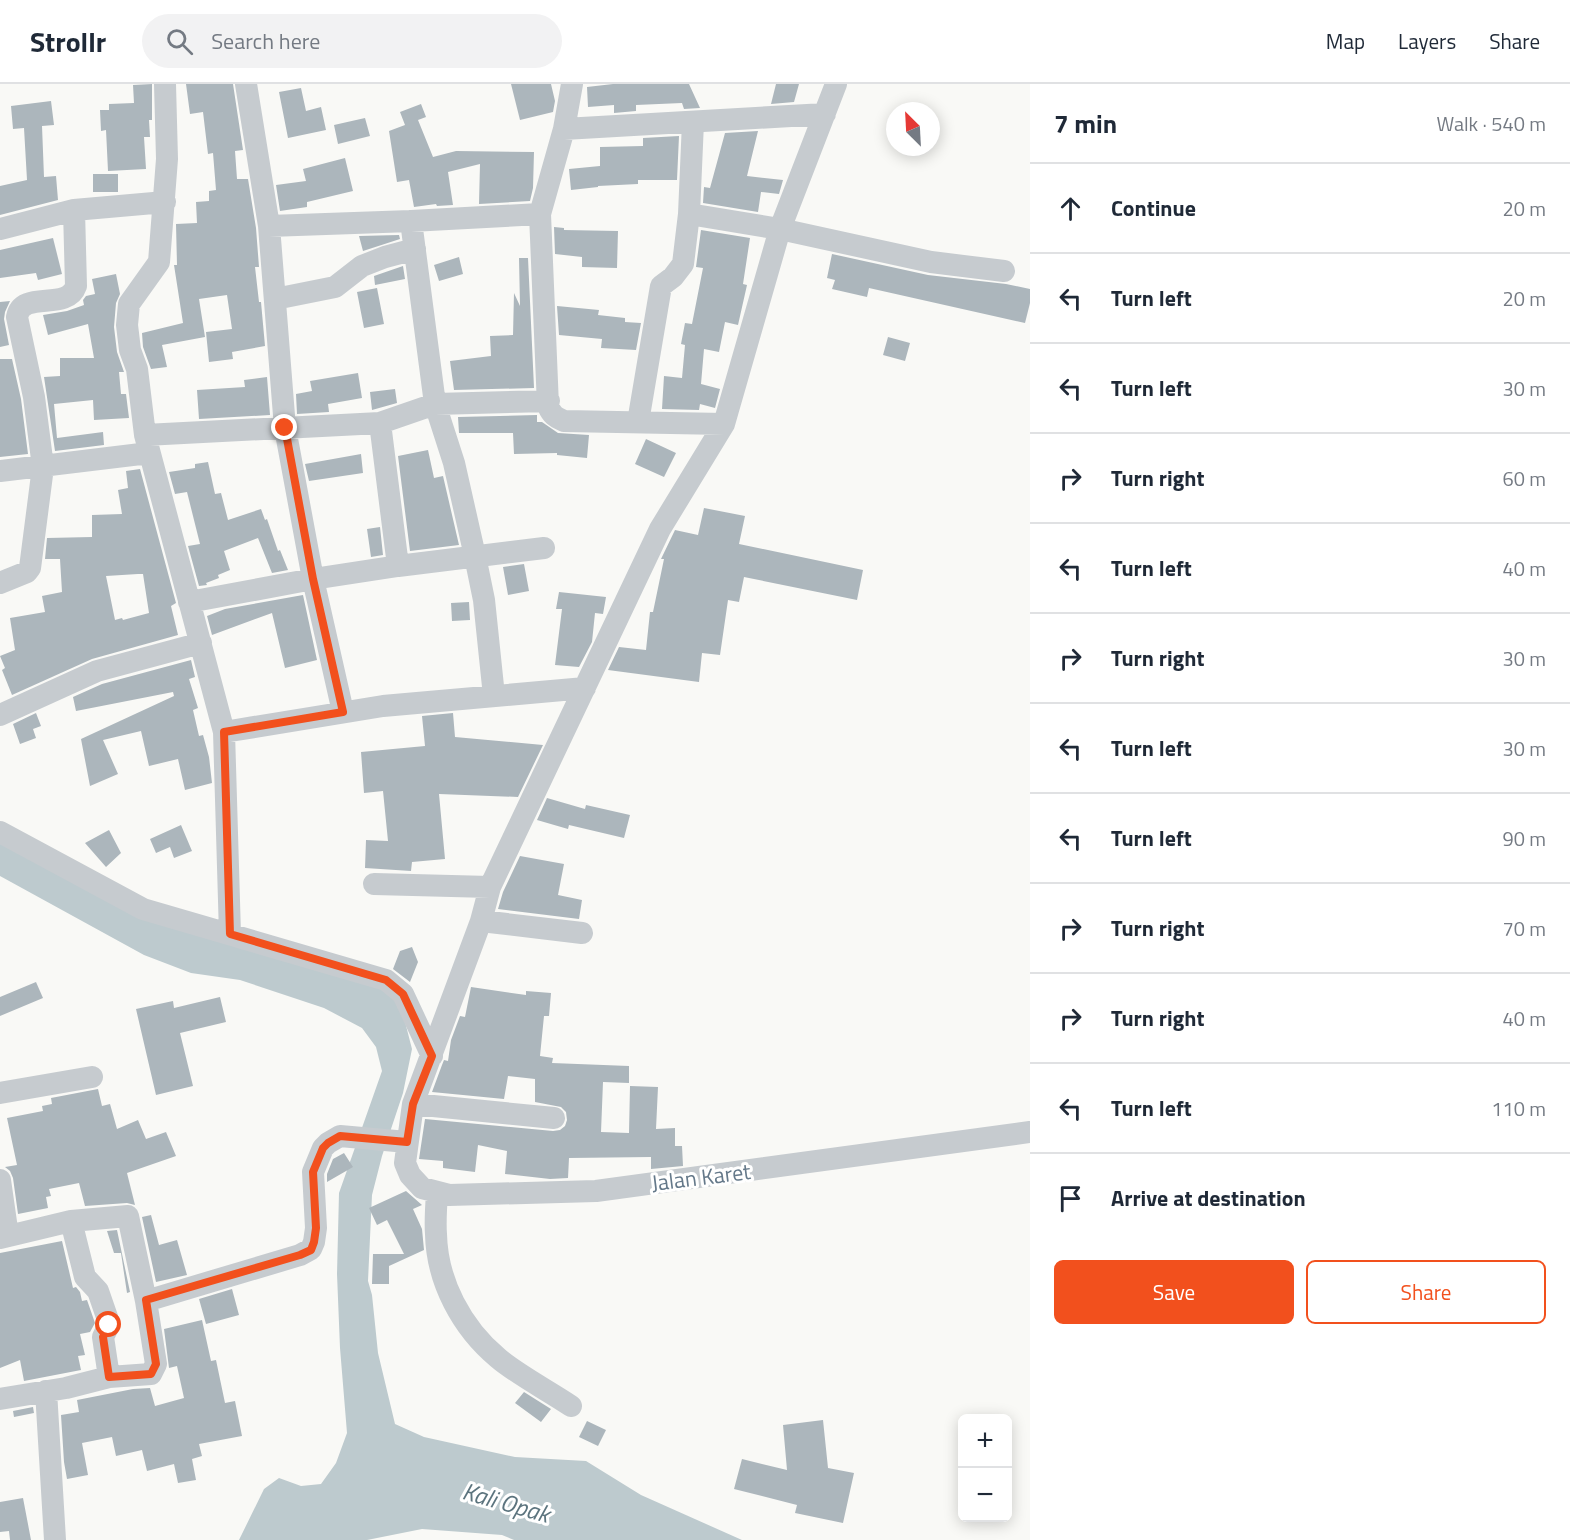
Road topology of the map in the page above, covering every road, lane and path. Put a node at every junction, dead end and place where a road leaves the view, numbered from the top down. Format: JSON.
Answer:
{"nodes":[{"id":1,"x":165,"y":84,"type":"edge"},
{"id":2,"x":246,"y":84,"type":"edge"},
{"id":3,"x":572,"y":84,"type":"edge"},
{"id":4,"x":836,"y":84,"type":"edge"},
{"id":5,"x":825,"y":114,"type":"junction"},
{"id":6,"x":693,"y":122,"type":"junction"},
{"id":7,"x":564,"y":129,"type":"junction"},
{"id":8,"x":165,"y":202,"type":"junction"},
{"id":9,"x":74,"y":210,"type":"junction"},
{"id":10,"x":540,"y":214,"type":"junction"},
{"id":11,"x":689,"y":214,"type":"junction"},
{"id":12,"x":411,"y":221,"type":"junction"},
{"id":13,"x":269,"y":226,"type":"junction"},
{"id":14,"x":0,"y":229,"type":"edge"},
{"id":15,"x":780,"y":229,"type":"junction"},
{"id":16,"x":415,"y":249,"type":"junction"},
{"id":17,"x":1004,"y":271,"type":"dead end"},
{"id":18,"x":275,"y":299,"type":"junction"},
{"id":19,"x":549,"y":401,"type":"junction"},
{"id":20,"x":435,"y":404,"type":"junction"},
{"id":21,"x":638,"y":422,"type":"junction"},
{"id":22,"x":380,"y":423,"type":"junction"},
{"id":23,"x":724,"y":424,"type":"junction"},
{"id":24,"x":285,"y":428,"type":"junction"},
{"id":25,"x":147,"y":444,"type":"junction"},
{"id":26,"x":43,"y":467,"type":"junction"},
{"id":27,"x":0,"y":471,"type":"edge"},
{"id":28,"x":544,"y":548,"type":"dead end"},
{"id":29,"x":475,"y":556,"type":"junction"},
{"id":30,"x":398,"y":566,"type":"junction"},
{"id":31,"x":313,"y":579,"type":"junction"},
{"id":32,"x":0,"y":583,"type":"edge"},
{"id":33,"x":189,"y":602,"type":"junction"},
{"id":34,"x":201,"y":643,"type":"junction"},
{"id":35,"x":585,"y":688,"type":"junction"},
{"id":36,"x":494,"y":696,"type":"junction"},
{"id":37,"x":1,"y":711,"type":"edge"},
{"id":38,"x":343,"y":712,"type":"junction"},
{"id":39,"x":224,"y":732,"type":"junction"},
{"id":40,"x":0,"y":832,"type":"edge"},
{"id":41,"x":374,"y":884,"type":"dead end"},
{"id":42,"x":490,"y":887,"type":"junction"},
{"id":43,"x":481,"y":921,"type":"junction"},
{"id":44,"x":582,"y":933,"type":"dead end"},
{"id":45,"x":230,"y":934,"type":"junction"},
{"id":46,"x":432,"y":1056,"type":"junction"},
{"id":47,"x":92,"y":1077,"type":"dead end"},
{"id":48,"x":0,"y":1093,"type":"edge"},
{"id":49,"x":413,"y":1104,"type":"junction"},
{"id":50,"x":554,"y":1118,"type":"dead end"},
{"id":51,"x":1030,"y":1132,"type":"edge"},
{"id":52,"x":396,"y":1141,"type":"junction"},
{"id":53,"x":0,"y":1180,"type":"edge"},
{"id":54,"x":437,"y":1193,"type":"junction"},
{"id":55,"x":71,"y":1221,"type":"junction"},
{"id":56,"x":4,"y":1237,"type":"edge"},
{"id":57,"x":146,"y":1300,"type":"junction"},
{"id":58,"x":109,"y":1377,"type":"junction"},
{"id":59,"x":46,"y":1391,"type":"junction"},
{"id":60,"x":0,"y":1399,"type":"edge"},
{"id":61,"x":571,"y":1406,"type":"dead end"},
{"id":62,"x":55,"y":1540,"type":"edge"}],
"edges":[{"from":1,"to":8,"type":"street"},
{"from":2,"to":13,"type":"street"},
{"from":3,"to":7,"type":"street"},
{"from":4,"to":5,"type":"street"},
{"from":5,"to":6,"type":"street"},
{"from":5,"to":15,"type":"street"},
{"from":6,"to":7,"type":"street"},
{"from":6,"to":11,"type":"street"},
{"from":7,"to":10,"type":"street"},
{"from":8,"to":9,"type":"street"},
{"from":8,"to":25,"type":"street"},
{"from":9,"to":14,"type":"street"},
{"from":9,"to":26,"type":"street"},
{"from":10,"to":12,"type":"street"},
{"from":10,"to":19,"type":"street"},
{"from":11,"to":15,"type":"street"},
{"from":11,"to":21,"type":"street"},
{"from":12,"to":13,"type":"street"},
{"from":12,"to":16,"type":"street"},
{"from":13,"to":18,"type":"street"},
{"from":15,"to":17,"type":"street"},
{"from":15,"to":23,"type":"street"},
{"from":16,"to":18,"type":"street"},
{"from":16,"to":20,"type":"street"},
{"from":18,"to":24,"type":"street"},
{"from":19,"to":20,"type":"street"},
{"from":19,"to":21,"type":"street"},
{"from":20,"to":22,"type":"street"},
{"from":20,"to":29,"type":"street"},
{"from":21,"to":23,"type":"street"},
{"from":22,"to":24,"type":"street"},
{"from":22,"to":30,"type":"street"},
{"from":23,"to":35,"type":"street"},
{"from":24,"to":25,"type":"street"},
{"from":24,"to":31,"type":"street"},
{"from":25,"to":26,"type":"street"},
{"from":25,"to":33,"type":"street"},
{"from":26,"to":27,"type":"street"},
{"from":26,"to":32,"type":"street"},
{"from":28,"to":29,"type":"street"},
{"from":29,"to":30,"type":"street"},
{"from":29,"to":36,"type":"street"},
{"from":30,"to":31,"type":"street"},
{"from":31,"to":33,"type":"street"},
{"from":31,"to":38,"type":"street"},
{"from":33,"to":34,"type":"street"},
{"from":34,"to":37,"type":"street"},
{"from":34,"to":39,"type":"street"},
{"from":35,"to":36,"type":"street"},
{"from":35,"to":42,"type":"street"},
{"from":36,"to":38,"type":"street"},
{"from":38,"to":39,"type":"street"},
{"from":39,"to":45,"type":"street"},
{"from":40,"to":45,"type":"street"},
{"from":41,"to":42,"type":"street"},
{"from":42,"to":43,"type":"street"},
{"from":43,"to":44,"type":"street"},
{"from":43,"to":46,"type":"street"},
{"from":45,"to":46,"type":"street"},
{"from":46,"to":49,"type":"street"},
{"from":47,"to":48,"type":"street"},
{"from":49,"to":50,"type":"street"},
{"from":49,"to":52,"type":"street"},
{"from":51,"to":54,"type":"street","name":"Jalan Karet"},
{"from":52,"to":54,"type":"street","name":"Jalan Karet"},
{"from":52,"to":57,"type":"street"},
{"from":53,"to":56,"type":"street"},
{"from":54,"to":61,"type":"street"},
{"from":55,"to":56,"type":"street"},
{"from":55,"to":57,"type":"street"},
{"from":55,"to":58,"type":"street"},
{"from":57,"to":58,"type":"street"},
{"from":58,"to":59,"type":"street"},
{"from":59,"to":60,"type":"street"},
{"from":59,"to":62,"type":"street"}]}
